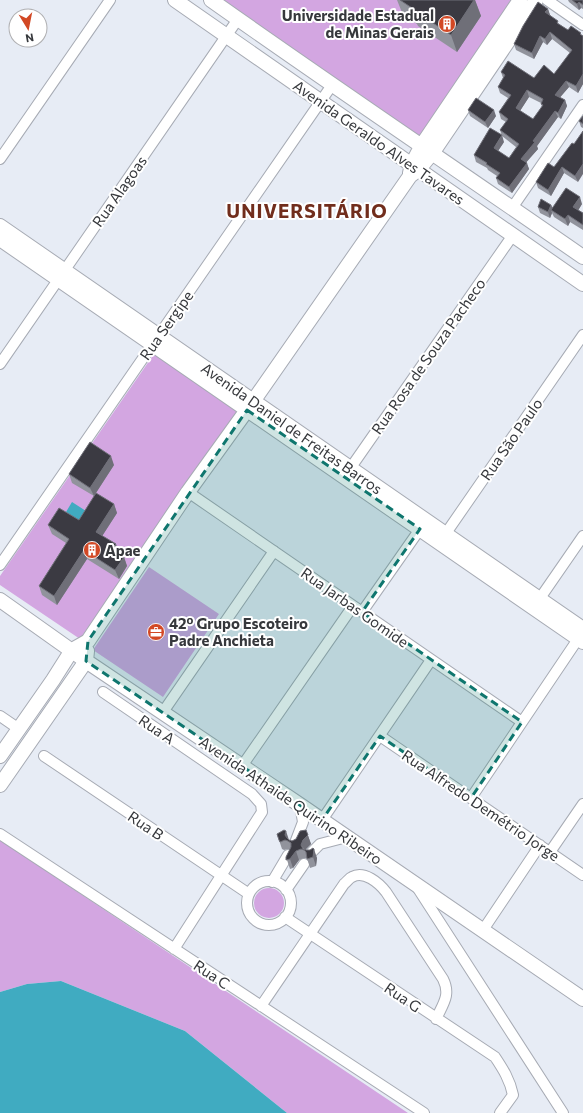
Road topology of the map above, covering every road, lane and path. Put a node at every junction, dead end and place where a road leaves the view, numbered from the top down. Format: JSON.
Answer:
{"nodes":[{"id":1,"x":110,"y":0,"type":"edge"},
{"id":2,"x":175,"y":0,"type":"edge"},
{"id":3,"x":211,"y":0,"type":"edge"},
{"id":4,"x":520,"y":0,"type":"edge"},
{"id":5,"x":536,"y":0,"type":"edge"},
{"id":6,"x":547,"y":0,"type":"edge"},
{"id":7,"x":238,"y":19,"type":"junction"},
{"id":8,"x":583,"y":25,"type":"edge"},
{"id":9,"x":226,"y":36,"type":"junction"},
{"id":10,"x":332,"y":85,"type":"junction"},
{"id":11,"x":321,"y":101,"type":"junction"},
{"id":12,"x":583,"y":105,"type":"edge"},
{"id":13,"x":427,"y":149,"type":"junction"},
{"id":14,"x":0,"y":159,"type":"edge"},
{"id":15,"x":414,"y":170,"type":"junction"},
{"id":16,"x":512,"y":208,"type":"junction"},
{"id":17,"x":0,"y":226,"type":"edge"},
{"id":18,"x":513,"y":235,"type":"junction"},
{"id":19,"x":0,"y":240,"type":"edge"},
{"id":20,"x":583,"y":257,"type":"edge"},
{"id":21,"x":61,"y":275,"type":"junction"},
{"id":22,"x":583,"y":284,"type":"edge"},
{"id":23,"x":583,"y":335,"type":"edge"},
{"id":24,"x":156,"y":340,"type":"junction"},
{"id":25,"x":0,"y":364,"type":"edge"},
{"id":26,"x":250,"y":406,"type":"junction"},
{"id":27,"x":347,"y":473,"type":"junction"},
{"id":28,"x":188,"y":492,"type":"junction"},
{"id":29,"x":420,"y":529,"type":"junction"},
{"id":30,"x":583,"y":536,"type":"edge"},
{"id":31,"x":442,"y":538,"type":"junction"},
{"id":32,"x":274,"y":551,"type":"junction"},
{"id":33,"x":0,"y":565,"type":"edge"},
{"id":34,"x":0,"y":600,"type":"edge"},
{"id":35,"x":536,"y":603,"type":"junction"},
{"id":36,"x":353,"y":606,"type":"junction"},
{"id":37,"x":362,"y":612,"type":"junction"},
{"id":38,"x":582,"y":637,"type":"edge"},
{"id":39,"x":88,"y":641,"type":"junction"},
{"id":40,"x":72,"y":650,"type":"junction"},
{"id":41,"x":431,"y":660,"type":"junction"},
{"id":42,"x":86,"y":661,"type":"junction"},
{"id":43,"x":60,"y":670,"type":"junction"},
{"id":44,"x":73,"y":678,"type":"junction"},
{"id":45,"x":103,"y":692,"type":"dead end"},
{"id":46,"x":164,"y":712,"type":"junction"},
{"id":47,"x":0,"y":716,"type":"edge"},
{"id":48,"x":522,"y":722,"type":"junction"},
{"id":49,"x":19,"y":729,"type":"junction"},
{"id":50,"x":380,"y":736,"type":"junction"},
{"id":51,"x":0,"y":756,"type":"edge"},
{"id":52,"x":44,"y":756,"type":"dead end"},
{"id":53,"x":242,"y":766,"type":"junction"},
{"id":54,"x":0,"y":785,"type":"edge"},
{"id":55,"x":471,"y":798,"type":"junction"},
{"id":56,"x":583,"y":804,"type":"edge"},
{"id":57,"x":300,"y":805,"type":"junction"},
{"id":58,"x":322,"y":820,"type":"junction"},
{"id":59,"x":0,"y":834,"type":"edge"},
{"id":60,"x":347,"y":837,"type":"junction"},
{"id":61,"x":295,"y":843,"type":"edge"},
{"id":62,"x":540,"y":845,"type":"junction"},
{"id":63,"x":550,"y":852,"type":"junction"},
{"id":64,"x":311,"y":853,"type":"edge"},
{"id":65,"x":288,"y":854,"type":"edge"},
{"id":66,"x":304,"y":864,"type":"dead end"},
{"id":67,"x":222,"y":875,"type":"junction"},
{"id":68,"x":583,"y":875,"type":"edge"},
{"id":69,"x":272,"y":882,"type":"junction"},
{"id":70,"x":415,"y":884,"type":"junction"},
{"id":71,"x":286,"y":890,"type":"junction"},
{"id":72,"x":249,"y":894,"type":"junction"},
{"id":73,"x":285,"y":918,"type":"junction"},
{"id":74,"x":482,"y":930,"type":"junction"},
{"id":75,"x":310,"y":934,"type":"junction"},
{"id":76,"x":174,"y":949,"type":"junction"},
{"id":77,"x":583,"y":999,"type":"edge"},
{"id":78,"x":261,"y":1006,"type":"junction"},
{"id":79,"x":436,"y":1019,"type":"junction"},
{"id":80,"x":424,"y":1113,"type":"edge"},
{"id":81,"x":500,"y":1113,"type":"edge"},
{"id":82,"x":563,"y":1113,"type":"edge"}],
"edges":[{"from":1,"to":14,"type":"street"},
{"from":2,"to":9,"type":"street","name":"Avenida Geraldo Alves Tavares"},
{"from":3,"to":7,"type":"street","name":"Avenida Geraldo Alves Tavares"},
{"from":4,"to":13,"type":"street"},
{"from":5,"to":13,"type":"street"},
{"from":6,"to":8,"type":"street"},
{"from":7,"to":9,"type":"street","name":"Rua Alagoas"},
{"from":7,"to":10,"type":"street","name":"Avenida Geraldo Alves Tavares"},
{"from":9,"to":11,"type":"street","name":"Avenida Geraldo Alves Tavares"},
{"from":9,"to":21,"type":"street","name":"Rua Alagoas"},
{"from":10,"to":11,"type":"street","name":"Rua Sergipe"},
{"from":10,"to":13,"type":"street","name":"Avenida Geraldo Alves Tavares"},
{"from":11,"to":15,"type":"street","name":"Avenida Geraldo Alves Tavares"},
{"from":11,"to":24,"type":"street","name":"Rua Sergipe"},
{"from":12,"to":16,"type":"street"},
{"from":13,"to":15,"type":"street"},
{"from":13,"to":16,"type":"street","name":"Avenida Geraldo Alves Tavares"},
{"from":15,"to":18,"type":"street","name":"Avenida Geraldo Alves Tavares"},
{"from":15,"to":26,"type":"street"},
{"from":16,"to":20,"type":"street","name":"Avenida Geraldo Alves Tavares"},
{"from":17,"to":21,"type":"street","name":"Avenida Daniel de Freitas Barros"},
{"from":18,"to":22,"type":"street","name":"Avenida Geraldo Alves Tavares"},
{"from":18,"to":27,"type":"street","name":"Rua Rosa de Souza Pacheco"},
{"from":19,"to":21,"type":"street","name":"Avenida Daniel de Freitas Barros"},
{"from":21,"to":24,"type":"street","name":"Avenida Daniel de Freitas Barros"},
{"from":21,"to":25,"type":"street","name":"Rua Alagoas"},
{"from":23,"to":31,"type":"street","name":"Rua São Paulo"},
{"from":24,"to":26,"type":"street","name":"Avenida Daniel de Freitas Barros"},
{"from":24,"to":33,"type":"street","name":"Rua Sergipe"},
{"from":26,"to":27,"type":"street","name":"Avenida Daniel de Freitas Barros"},
{"from":26,"to":28,"type":"street"},
{"from":27,"to":29,"type":"street","name":"Avenida Daniel de Freitas Barros"},
{"from":27,"to":31,"type":"street","name":"Avenida Daniel de Freitas Barros"},
{"from":28,"to":32,"type":"street","name":"Rua Jarbas Gomide"},
{"from":28,"to":39,"type":"street"},
{"from":29,"to":31,"type":"street","name":"Avenida Daniel de Freitas Barros"},
{"from":29,"to":37,"type":"street"},
{"from":30,"to":35,"type":"street"},
{"from":31,"to":35,"type":"street","name":"Avenida Daniel de Freitas Barros"},
{"from":32,"to":36,"type":"street","name":"Rua Jarbas Gomide"},
{"from":32,"to":46,"type":"street"},
{"from":34,"to":40,"type":"street","name":"Avenida Athaide Quirino Ribeiro"},
{"from":35,"to":38,"type":"street","name":"Avenida Daniel de Freitas Barros"},
{"from":36,"to":37,"type":"street","name":"Rua Jarbas Gomide"},
{"from":36,"to":53,"type":"street"},
{"from":37,"to":41,"type":"street","name":"Rua Jarbas Gomide"},
{"from":38,"to":48,"type":"street"},
{"from":39,"to":40,"type":"street"},
{"from":39,"to":42,"type":"street"},
{"from":40,"to":42,"type":"street","name":"Avenida Athaide Quirino Ribeiro"},
{"from":40,"to":43,"type":"street"},
{"from":41,"to":48,"type":"street","name":"Rua Jarbas Gomide"},
{"from":41,"to":50,"type":"street"},
{"from":42,"to":44,"type":"street"},
{"from":42,"to":46,"type":"street","name":"Avenida Athaide Quirino Ribeiro"},
{"from":43,"to":44,"type":"street"},
{"from":43,"to":49,"type":"street"},
{"from":44,"to":54,"type":"street"},
{"from":45,"to":67,"type":"street","name":"Rua A"},
{"from":46,"to":53,"type":"street","name":"Avenida Athaide Quirino Ribeiro"},
{"from":47,"to":49,"type":"street"},
{"from":48,"to":55,"type":"street"},
{"from":49,"to":51,"type":"street"},
{"from":50,"to":55,"type":"street","name":"Rua Alfredo Demétrio Jorge"},
{"from":50,"to":58,"type":"street"},
{"from":52,"to":67,"type":"street","name":"Rua B"},
{"from":53,"to":57,"type":"street","name":"Avenida Athaide Quirino Ribeiro"},
{"from":55,"to":62,"type":"street","name":"Rua Alfredo Demétrio Jorge"},
{"from":56,"to":63,"type":"street"},
{"from":57,"to":58,"type":"street","name":"Avenida Athaide Quirino Ribeiro"},
{"from":57,"to":61,"type":"street"},
{"from":58,"to":60,"type":"street","name":"Avenida Athaide Quirino Ribeiro"},
{"from":59,"to":76,"type":"street","name":"Rua C"},
{"from":60,"to":64,"type":"street"},
{"from":60,"to":70,"type":"street","name":"Avenida Athaide Quirino Ribeiro"},
{"from":62,"to":63,"type":"street","name":"Rua Alfredo Demétrio Jorge"},
{"from":62,"to":74,"type":"street"},
{"from":63,"to":68,"type":"street","name":"Rua Alfredo Demétrio Jorge"},
{"from":65,"to":69,"type":"street"},
{"from":66,"to":71,"type":"street"},
{"from":67,"to":72,"type":"street","name":"Rua B"},
{"from":67,"to":76,"type":"street"},
{"from":69,"to":71,"type":"street"},
{"from":69,"to":72,"type":"street"},
{"from":70,"to":74,"type":"street","name":"Avenida Athaide Quirino Ribeiro"},
{"from":70,"to":82,"type":"street"},
{"from":71,"to":73,"type":"street"},
{"from":72,"to":73,"type":"street"},
{"from":73,"to":75,"type":"street","name":"Rua G"},
{"from":74,"to":77,"type":"street","name":"Avenida Athaide Quirino Ribeiro"},
{"from":75,"to":78,"type":"street"},
{"from":75,"to":79,"type":"street","name":"Rua G"},
{"from":75,"to":79,"type":"street"},
{"from":76,"to":78,"type":"street","name":"Rua C"},
{"from":78,"to":80,"type":"street","name":"Rua C"},
{"from":79,"to":81,"type":"street","name":"Rua G"}]}
